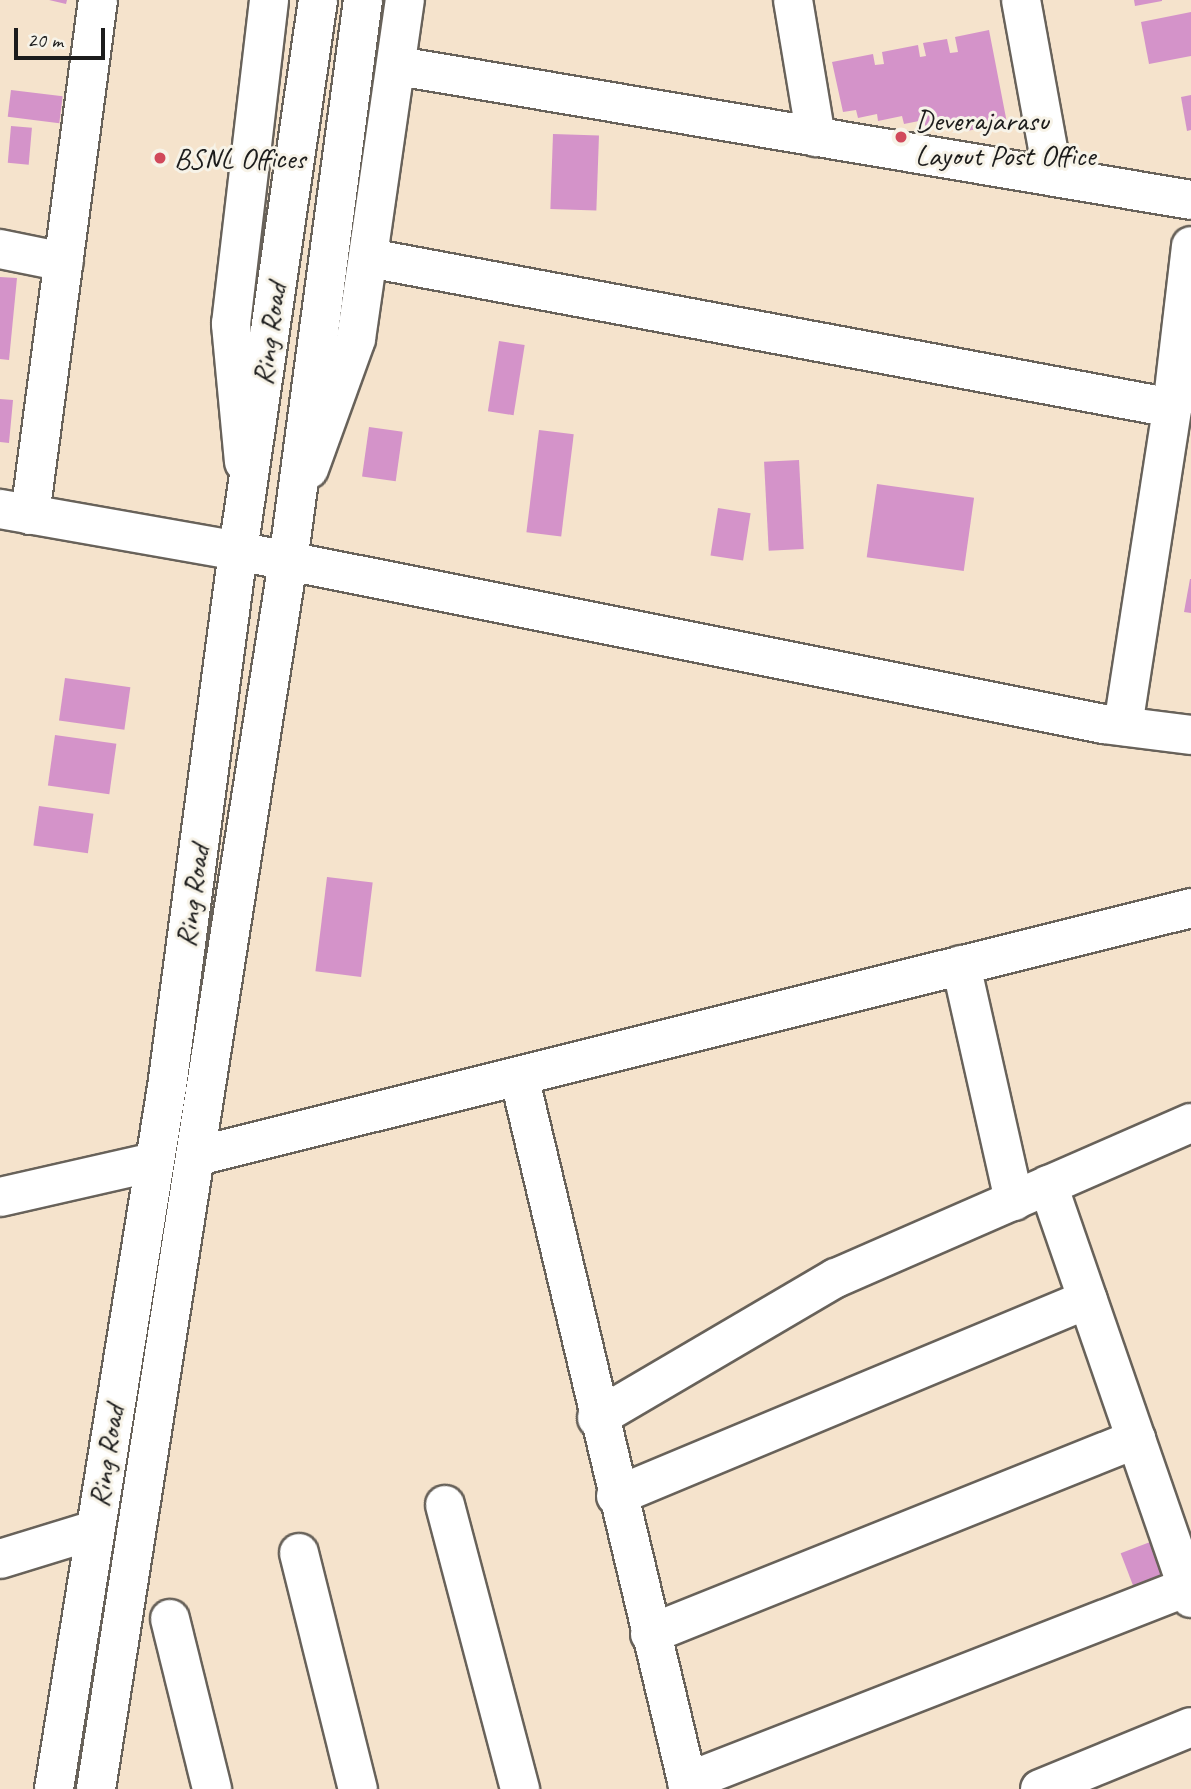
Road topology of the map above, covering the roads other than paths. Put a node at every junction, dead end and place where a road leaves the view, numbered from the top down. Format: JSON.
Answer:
{"nodes":[{"id":1,"x":98,"y":0,"type":"edge"},
{"id":2,"x":269,"y":0,"type":"edge"},
{"id":3,"x":318,"y":0,"type":"edge"},
{"id":4,"x":405,"y":0,"type":"edge"},
{"id":5,"x":793,"y":0,"type":"edge"},
{"id":6,"x":1021,"y":0,"type":"edge"},
{"id":7,"x":363,"y":6,"type":"edge"},
{"id":8,"x":398,"y":66,"type":"junction"},
{"id":9,"x":816,"y":137,"type":"junction"},
{"id":10,"x":1053,"y":176,"type":"junction"},
{"id":11,"x":1191,"y":200,"type":"edge"},
{"id":12,"x":1191,"y":246,"type":"edge"},
{"id":13,"x":0,"y":249,"type":"edge"},
{"id":14,"x":369,"y":258,"type":"junction"},
{"id":15,"x":64,"y":262,"type":"junction"},
{"id":16,"x":1172,"y":408,"type":"junction"},
{"id":17,"x":247,"y":488,"type":"junction"},
{"id":18,"x":297,"y":501,"type":"junction"},
{"id":19,"x":15,"y":512,"type":"edge"},
{"id":20,"x":238,"y":551,"type":"junction"},
{"id":21,"x":288,"y":562,"type":"junction"},
{"id":22,"x":1123,"y":726,"type":"junction"},
{"id":23,"x":1191,"y":735,"type":"edge"},
{"id":24,"x":1191,"y":908,"type":"edge"},
{"id":25,"x":961,"y":965,"type":"junction"},
{"id":26,"x":519,"y":1076,"type":"junction"},
{"id":27,"x":1191,"y":1123,"type":"edge"},
{"id":28,"x":198,"y":1156,"type":"junction"},
{"id":29,"x":154,"y":1163,"type":"junction"},
{"id":30,"x":1031,"y":1193,"type":"junction"},
{"id":31,"x":0,"y":1197,"type":"edge"},
{"id":32,"x":1088,"y":1299,"type":"junction"},
{"id":33,"x":597,"y":1418,"type":"junction"},
{"id":34,"x":1136,"y":1439,"type":"junction"},
{"id":35,"x":616,"y":1496,"type":"junction"},
{"id":36,"x":444,"y":1505,"type":"dead end"},
{"id":37,"x":94,"y":1531,"type":"junction"},
{"id":38,"x":299,"y":1553,"type":"dead end"},
{"id":39,"x":0,"y":1559,"type":"edge"},
{"id":40,"x":1189,"y":1593,"type":"edge"},
{"id":41,"x":170,"y":1619,"type":"dead end"},
{"id":42,"x":650,"y":1634,"type":"junction"},
{"id":43,"x":1191,"y":1727,"type":"edge"},
{"id":44,"x":688,"y":1786,"type":"edge"},
{"id":45,"x":54,"y":1789,"type":"edge"},
{"id":46,"x":96,"y":1789,"type":"edge"},
{"id":47,"x":212,"y":1789,"type":"edge"},
{"id":48,"x":358,"y":1789,"type":"edge"},
{"id":49,"x":520,"y":1789,"type":"edge"},
{"id":50,"x":1040,"y":1789,"type":"edge"}],
"edges":[{"from":1,"to":15,"type":"street"},
{"from":2,"to":17,"type":"street"},
{"from":3,"to":17,"type":"street","name":"Ring Road"},
{"from":4,"to":8,"type":"street"},
{"from":5,"to":9,"type":"street"},
{"from":6,"to":10,"type":"street"},
{"from":7,"to":18,"type":"street","name":"Ring Road"},
{"from":8,"to":9,"type":"street"},
{"from":8,"to":14,"type":"street"},
{"from":9,"to":10,"type":"street"},
{"from":10,"to":11,"type":"street"},
{"from":12,"to":16,"type":"street"},
{"from":13,"to":15,"type":"street"},
{"from":14,"to":16,"type":"street"},
{"from":14,"to":18,"type":"street"},
{"from":15,"to":19,"type":"street"},
{"from":16,"to":22,"type":"street"},
{"from":17,"to":20,"type":"street","name":"Ring Road"},
{"from":18,"to":21,"type":"street","name":"Ring Road"},
{"from":19,"to":20,"type":"street"},
{"from":20,"to":21,"type":"street"},
{"from":20,"to":29,"type":"street","name":"Ring Road"},
{"from":21,"to":22,"type":"street"},
{"from":21,"to":28,"type":"street","name":"Ring Road"},
{"from":22,"to":23,"type":"street"},
{"from":24,"to":25,"type":"street"},
{"from":25,"to":26,"type":"street"},
{"from":25,"to":30,"type":"street"},
{"from":26,"to":28,"type":"street"},
{"from":26,"to":33,"type":"street"},
{"from":27,"to":30,"type":"street"},
{"from":28,"to":46,"type":"street","name":"Ring Road"},
{"from":29,"to":31,"type":"street"},
{"from":29,"to":37,"type":"street","name":"Ring Road"},
{"from":30,"to":32,"type":"street"},
{"from":30,"to":33,"type":"street"},
{"from":32,"to":34,"type":"street"},
{"from":32,"to":35,"type":"street"},
{"from":33,"to":35,"type":"street"},
{"from":34,"to":40,"type":"street"},
{"from":34,"to":42,"type":"street"},
{"from":35,"to":42,"type":"street"},
{"from":36,"to":49,"type":"street"},
{"from":37,"to":39,"type":"street"},
{"from":37,"to":45,"type":"street","name":"Ring Road"},
{"from":38,"to":48,"type":"street"},
{"from":40,"to":44,"type":"street"},
{"from":41,"to":47,"type":"street"},
{"from":42,"to":44,"type":"street"},
{"from":43,"to":50,"type":"street"}]}
